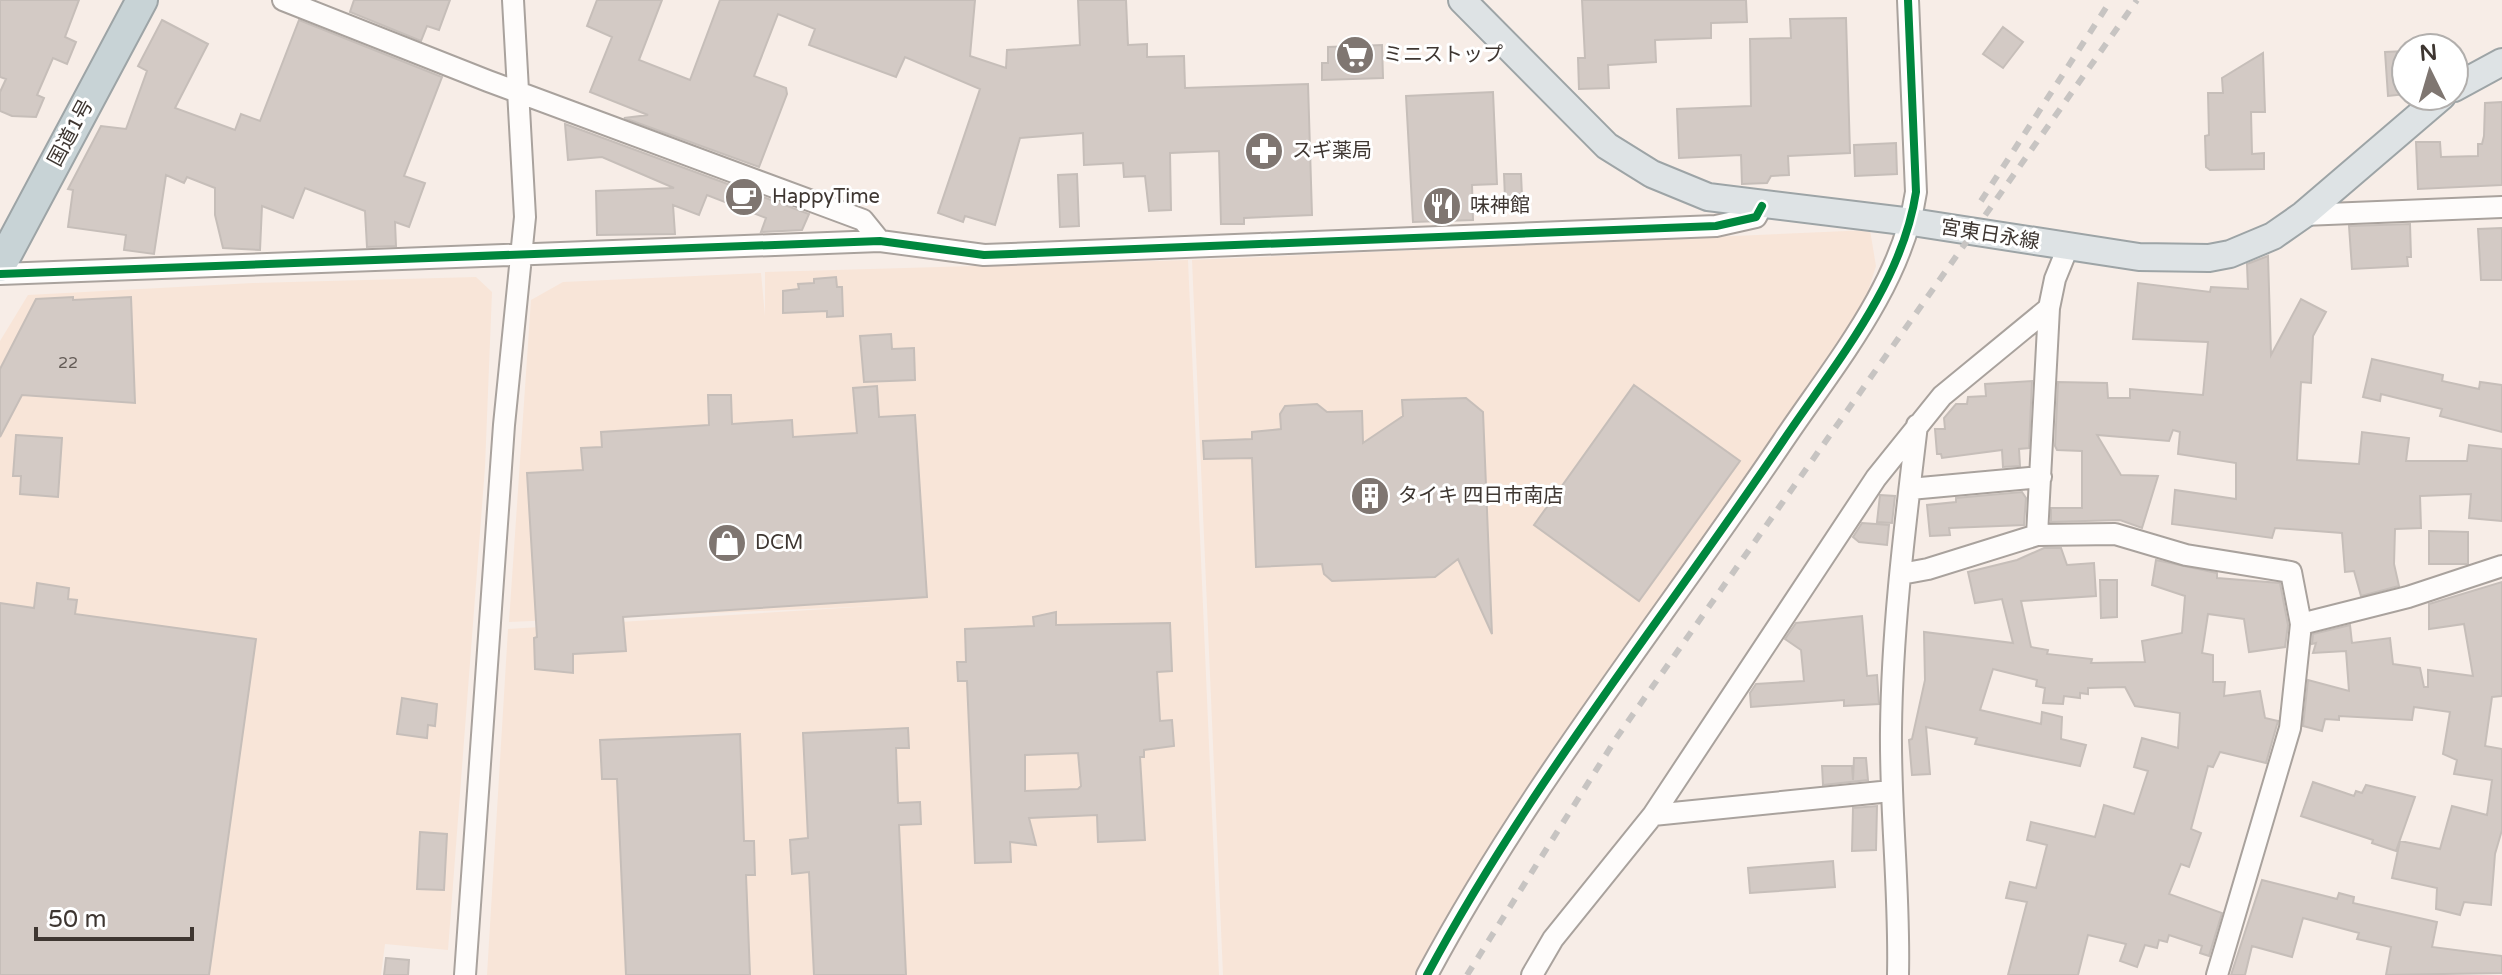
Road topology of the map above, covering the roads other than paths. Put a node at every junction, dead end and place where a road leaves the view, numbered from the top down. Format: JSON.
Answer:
{"nodes":[{"id":1,"x":142,"y":0,"type":"edge"},
{"id":2,"x":283,"y":0,"type":"edge"},
{"id":3,"x":513,"y":0,"type":"edge"},
{"id":4,"x":1462,"y":0,"type":"edge"},
{"id":5,"x":1908,"y":0,"type":"edge"},
{"id":6,"x":2502,"y":62,"type":"edge"},
{"id":7,"x":2470,"y":79,"type":"edge"},
{"id":8,"x":519,"y":91,"type":"junction"},
{"id":9,"x":2423,"y":112,"type":"edge"},
{"id":10,"x":1762,"y":206,"type":"junction"},
{"id":11,"x":2502,"y":207,"type":"edge"},
{"id":12,"x":2303,"y":215,"type":"junction"},
{"id":13,"x":1912,"y":222,"type":"junction"},
{"id":14,"x":880,"y":241,"type":"junction"},
{"id":15,"x":2068,"y":247,"type":"junction"},
{"id":16,"x":519,"y":254,"type":"junction"},
{"id":17,"x":0,"y":266,"type":"edge"},
{"id":18,"x":0,"y":274,"type":"edge"},
{"id":19,"x":2049,"y":308,"type":"junction"},
{"id":20,"x":1917,"y":425,"type":"junction"},
{"id":21,"x":2041,"y":477,"type":"junction"},
{"id":22,"x":1910,"y":489,"type":"junction"},
{"id":23,"x":2037,"y":535,"type":"junction"},
{"id":24,"x":2502,"y":566,"type":"edge"},
{"id":25,"x":1901,"y":574,"type":"junction"},
{"id":26,"x":2301,"y":624,"type":"junction"},
{"id":27,"x":1891,"y":791,"type":"junction"},
{"id":28,"x":1653,"y":815,"type":"junction"},
{"id":29,"x":465,"y":975,"type":"edge"},
{"id":30,"x":1427,"y":975,"type":"edge"},
{"id":31,"x":1532,"y":975,"type":"edge"},
{"id":32,"x":1898,"y":975,"type":"edge"},
{"id":33,"x":2217,"y":975,"type":"edge"}],
"edges":[{"from":1,"to":17,"type":"highway","name":"国道1号"},
{"from":2,"to":8,"type":"street"},
{"from":3,"to":8,"type":"street"},
{"from":4,"to":10,"type":"main road","name":"宮東日永線"},
{"from":5,"to":13,"type":"street"},
{"from":6,"to":7,"type":"main road"},
{"from":8,"to":14,"type":"street"},
{"from":8,"to":16,"type":"street"},
{"from":9,"to":12,"type":"main road","name":"宮東日永線"},
{"from":10,"to":13,"type":"main road","name":"宮東日永線"},
{"from":10,"to":14,"type":"street"},
{"from":11,"to":12,"type":"street"},
{"from":12,"to":15,"type":"main road","name":"宮東日永線"},
{"from":13,"to":15,"type":"main road","name":"宮東日永線"},
{"from":13,"to":30,"type":"street"},
{"from":14,"to":16,"type":"street"},
{"from":15,"to":19,"type":"street"},
{"from":16,"to":18,"type":"street"},
{"from":16,"to":29,"type":"street"},
{"from":19,"to":20,"type":"street"},
{"from":19,"to":21,"type":"street"},
{"from":20,"to":22,"type":"street"},
{"from":20,"to":28,"type":"street"},
{"from":21,"to":22,"type":"street"},
{"from":21,"to":23,"type":"street"},
{"from":22,"to":25,"type":"street"},
{"from":23,"to":25,"type":"street"},
{"from":23,"to":26,"type":"street"},
{"from":24,"to":26,"type":"street"},
{"from":25,"to":27,"type":"street"},
{"from":26,"to":33,"type":"street"},
{"from":27,"to":28,"type":"street"},
{"from":27,"to":32,"type":"street"},
{"from":28,"to":31,"type":"street"}]}
